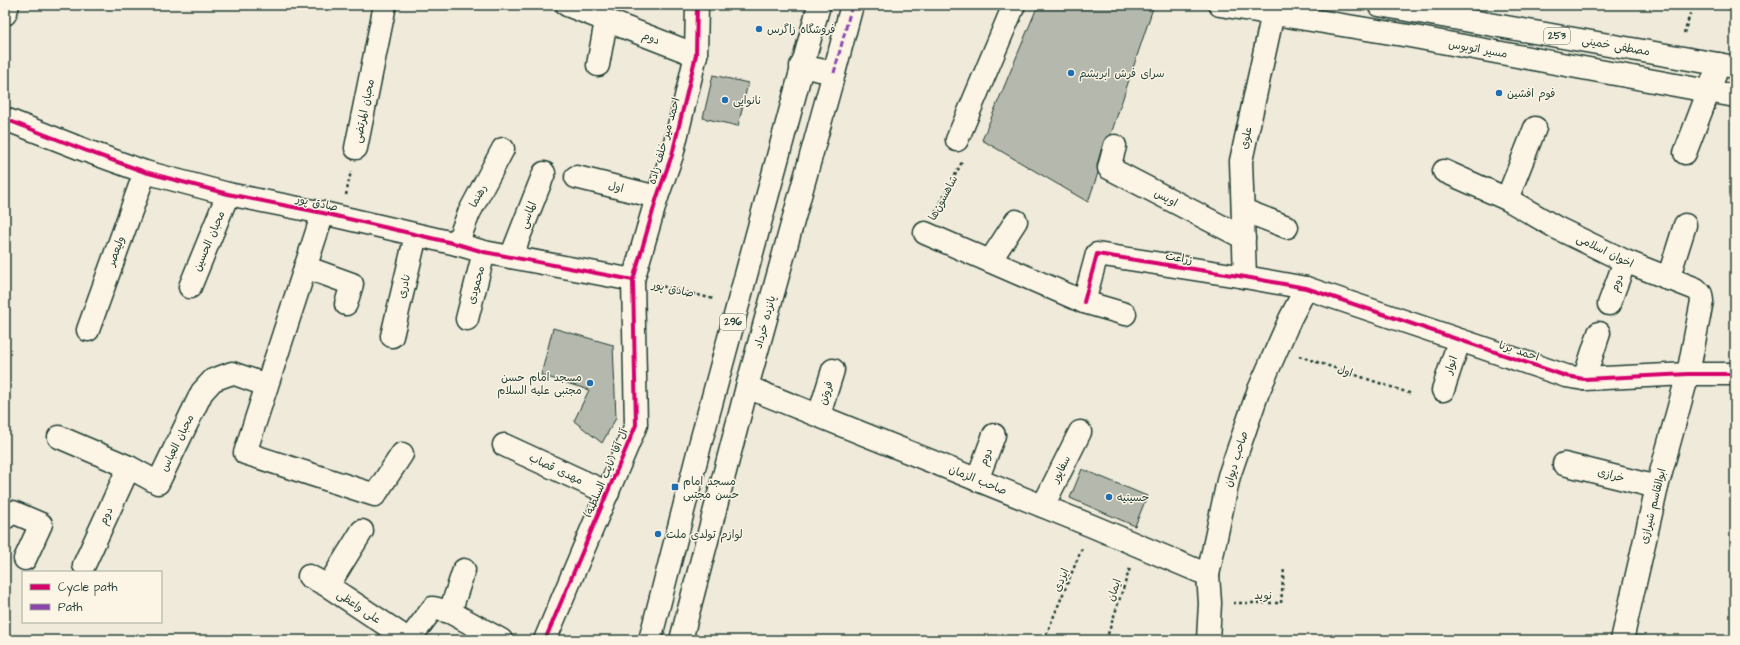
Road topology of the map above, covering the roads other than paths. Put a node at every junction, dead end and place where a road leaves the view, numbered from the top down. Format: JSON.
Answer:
{"nodes":[{"id":1,"x":8,"y":5,"type":"edge"},
{"id":2,"x":385,"y":5,"type":"edge"},
{"id":3,"x":567,"y":5,"type":"edge"},
{"id":4,"x":697,"y":5,"type":"edge"},
{"id":5,"x":819,"y":5,"type":"edge"},
{"id":6,"x":852,"y":5,"type":"edge"},
{"id":7,"x":1014,"y":5,"type":"edge"},
{"id":8,"x":1220,"y":5,"type":"edge"},
{"id":9,"x":1379,"y":5,"type":"edge"},
{"id":10,"x":1277,"y":9,"type":"edge"},
{"id":11,"x":5,"y":14,"type":"edge"},
{"id":12,"x":606,"y":20,"type":"junction"},
{"id":13,"x":696,"y":55,"type":"junction"},
{"id":14,"x":598,"y":65,"type":"dead end"},
{"id":15,"x":1727,"y":65,"type":"edge"},
{"id":16,"x":801,"y":66,"type":"junction"},
{"id":17,"x":834,"y":73,"type":"junction"},
{"id":18,"x":1709,"y":91,"type":"junction"},
{"id":19,"x":1735,"y":96,"type":"edge"},
{"id":20,"x":5,"y":119,"type":"edge"},
{"id":21,"x":1534,"y":128,"type":"dead end"},
{"id":22,"x":957,"y":140,"type":"road end"},
{"id":23,"x":1115,"y":146,"type":"dead end"},
{"id":24,"x":356,"y":148,"type":"road end"},
{"id":25,"x":503,"y":150,"type":"dead end"},
{"id":26,"x":1685,"y":153,"type":"dead end"},
{"id":27,"x":1444,"y":171,"type":"dead end"},
{"id":28,"x":145,"y":172,"type":"junction"},
{"id":29,"x":544,"y":173,"type":"dead end"},
{"id":30,"x":576,"y":177,"type":"dead end"},
{"id":31,"x":228,"y":194,"type":"junction"},
{"id":32,"x":657,"y":197,"type":"junction"},
{"id":33,"x":1507,"y":198,"type":"junction"},
{"id":34,"x":1243,"y":210,"type":"junction"},
{"id":35,"x":332,"y":215,"type":"junction"},
{"id":36,"x":1016,"y":221,"type":"dead end"},
{"id":37,"x":1685,"y":225,"type":"dead end"},
{"id":38,"x":1287,"y":227,"type":"dead end"},
{"id":39,"x":925,"y":233,"type":"road end"},
{"id":40,"x":416,"y":235,"type":"junction"},
{"id":41,"x":1244,"y":238,"type":"junction"},
{"id":42,"x":457,"y":244,"type":"junction"},
{"id":43,"x":484,"y":252,"type":"junction"},
{"id":44,"x":511,"y":257,"type":"junction"},
{"id":45,"x":990,"y":261,"type":"junction"},
{"id":46,"x":1625,"y":261,"type":"junction"},
{"id":47,"x":305,"y":267,"type":"junction"},
{"id":48,"x":1245,"y":277,"type":"junction"},
{"id":49,"x":1668,"y":279,"type":"junction"},
{"id":50,"x":633,"y":280,"type":"junction"},
{"id":51,"x":190,"y":288,"type":"dead end"},
{"id":52,"x":1306,"y":288,"type":"junction"},
{"id":53,"x":1084,"y":302,"type":"junction"},
{"id":54,"x":346,"y":304,"type":"dead end"},
{"id":55,"x":1609,"y":304,"type":"dead end"},
{"id":56,"x":1125,"y":314,"type":"dead end"},
{"id":57,"x":467,"y":319,"type":"dead end"},
{"id":58,"x":88,"y":330,"type":"dead end"},
{"id":59,"x":1599,"y":333,"type":"dead end"},
{"id":60,"x":392,"y":336,"type":"dead end"},
{"id":61,"x":1459,"y":341,"type":"junction"},
{"id":62,"x":833,"y":370,"type":"dead end"},
{"id":63,"x":1688,"y":374,"type":"junction"},
{"id":64,"x":1735,"y":374,"type":"edge"},
{"id":65,"x":1584,"y":379,"type":"junction"},
{"id":66,"x":266,"y":384,"type":"junction"},
{"id":67,"x":747,"y":387,"type":"junction"},
{"id":68,"x":1443,"y":390,"type":"dead end"},
{"id":69,"x":819,"y":415,"type":"junction"},
{"id":70,"x":1080,"y":432,"type":"dead end"},
{"id":71,"x":994,"y":434,"type":"dead end"},
{"id":72,"x":59,"y":437,"type":"dead end"},
{"id":73,"x":504,"y":445,"type":"dead end"},
{"id":74,"x":402,"y":454,"type":"dead end"},
{"id":75,"x":1564,"y":464,"type":"dead end"},
{"id":76,"x":128,"y":467,"type":"junction"},
{"id":77,"x":977,"y":480,"type":"junction"},
{"id":78,"x":1657,"y":487,"type":"junction"},
{"id":79,"x":608,"y":493,"type":"junction"},
{"id":80,"x":1043,"y":506,"type":"junction"},
{"id":81,"x":5,"y":518,"type":"edge"},
{"id":82,"x":362,"y":531,"type":"dead end"},
{"id":83,"x":25,"y":559,"type":"dead end"},
{"id":84,"x":84,"y":565,"type":"dead end"},
{"id":85,"x":464,"y":570,"type":"dead end"},
{"id":86,"x":1208,"y":574,"type":"junction"},
{"id":87,"x":308,"y":576,"type":"dead end"},
{"id":88,"x":328,"y":586,"type":"junction"},
{"id":89,"x":450,"y":612,"type":"junction"},
{"id":90,"x":651,"y":637,"type":"edge"},
{"id":91,"x":501,"y":640,"type":"edge"},
{"id":92,"x":545,"y":640,"type":"edge"},
{"id":93,"x":681,"y":640,"type":"edge"},
{"id":94,"x":1208,"y":640,"type":"edge"},
{"id":95,"x":1622,"y":640,"type":"edge"}],
"edges":[{"from":1,"to":11,"type":"street"},
{"from":2,"to":24,"type":"street","name":"محبان المرتضی"},
{"from":3,"to":12,"type":"street","name":"دوم"},
{"from":4,"to":13,"type":"street","name":"احمد میر خلف زاده"},
{"from":5,"to":16,"type":"street","number":"296"},
{"from":6,"to":17,"type":"street","name":"پانزده خرداد"},
{"from":7,"to":22,"type":"street"},
{"from":8,"to":10,"type":"street","name":"مسیر اتوبوس"},
{"from":9,"to":15,"type":"street","name":"مصطفی خمینی","number":"253"},
{"from":10,"to":18,"type":"street","name":"مسیر اتوبوس"},
{"from":10,"to":34,"type":"street","name":"علوی"},
{"from":12,"to":13,"type":"street","name":"دوم"},
{"from":12,"to":14,"type":"street"},
{"from":13,"to":32,"type":"street","name":"احمد میر خلف زاده"},
{"from":15,"to":18,"type":"street"},
{"from":16,"to":17,"type":"street"},
{"from":16,"to":90,"type":"street","number":"296"},
{"from":17,"to":67,"type":"street","name":"پانزده خرداد","number":"296"},
{"from":18,"to":19,"type":"street","name":"مسیر اتوبوس"},
{"from":18,"to":26,"type":"street"},
{"from":20,"to":28,"type":"street","name":"صادق پور"},
{"from":21,"to":33,"type":"street"},
{"from":23,"to":41,"type":"street","name":"اویس"},
{"from":25,"to":42,"type":"street","name":"رهنما"},
{"from":27,"to":33,"type":"street"},
{"from":28,"to":31,"type":"street","name":"صادق پور"},
{"from":28,"to":58,"type":"street","name":"ولیعصر"},
{"from":29,"to":44,"type":"street","name":"الماسی"},
{"from":30,"to":32,"type":"street","name":"اول"},
{"from":31,"to":35,"type":"street","name":"صادق پور"},
{"from":31,"to":51,"type":"street","name":"محبان الحسین"},
{"from":32,"to":50,"type":"street","name":"احمد میر خلف زاده"},
{"from":33,"to":46,"type":"street","name":"اخوان اسلامی"},
{"from":34,"to":38,"type":"street"},
{"from":34,"to":41,"type":"street","name":"علوی"},
{"from":35,"to":40,"type":"street","name":"صادق پور"},
{"from":35,"to":47,"type":"street"},
{"from":36,"to":45,"type":"street"},
{"from":37,"to":49,"type":"street"},
{"from":39,"to":45,"type":"street","name":"شاهسون‌ها"},
{"from":40,"to":42,"type":"street","name":"صادق پور"},
{"from":40,"to":60,"type":"street","name":"نادری"},
{"from":41,"to":48,"type":"street","name":"علوی"},
{"from":42,"to":43,"type":"street","name":"صادق پور"},
{"from":43,"to":44,"type":"street","name":"صادق پور"},
{"from":43,"to":57,"type":"street","name":"محمودی"},
{"from":44,"to":50,"type":"street","name":"صادق پور"},
{"from":45,"to":53,"type":"street","name":"شاهسون‌ها"},
{"from":46,"to":49,"type":"street","name":"اخوان اسلامی"},
{"from":46,"to":55,"type":"street","name":"دوم"},
{"from":47,"to":54,"type":"street"},
{"from":47,"to":66,"type":"street"},
{"from":48,"to":52,"type":"street","name":"زراعت"},
{"from":48,"to":53,"type":"street","name":"زراعت"},
{"from":49,"to":63,"type":"street","name":"اخوان اسلامی"},
{"from":50,"to":79,"type":"street","name":"آل آقا (نایب السلطنه)"},
{"from":52,"to":61,"type":"street","name":"احمد برنا"},
{"from":52,"to":86,"type":"street","name":"صاحب دیوان"},
{"from":53,"to":56,"type":"street","name":"شاهسون‌ها"},
{"from":59,"to":65,"type":"street"},
{"from":61,"to":65,"type":"street","name":"احمد برنا"},
{"from":61,"to":68,"type":"street","name":"انوار"},
{"from":62,"to":69,"type":"street","name":"فروتن"},
{"from":63,"to":64,"type":"street","name":"احمد برنا"},
{"from":63,"to":65,"type":"street","name":"احمد برنا"},
{"from":63,"to":78,"type":"street","name":"ابوالقاسم شیرازی"},
{"from":66,"to":74,"type":"street"},
{"from":66,"to":76,"type":"street","name":"محبان العباس"},
{"from":67,"to":69,"type":"street","name":"صاحب الزمان"},
{"from":67,"to":93,"type":"street","name":"پانزده خرداد","number":"296"},
{"from":69,"to":77,"type":"street","name":"صاحب الزمان"},
{"from":70,"to":80,"type":"street","name":"سفاپور"},
{"from":71,"to":77,"type":"street","name":"دوم"},
{"from":72,"to":76,"type":"street","name":"محبان العباس"},
{"from":73,"to":79,"type":"street","name":"مهدی قصاب"},
{"from":75,"to":78,"type":"street","name":"خرازی"},
{"from":76,"to":84,"type":"street","name":"دوم"},
{"from":77,"to":80,"type":"street","name":"صاحب الزمان"},
{"from":78,"to":95,"type":"street","name":"ابوالقاسم شیرازی"},
{"from":79,"to":92,"type":"street","name":"آل آقا (نایب السلطنه)"},
{"from":80,"to":86,"type":"street","name":"صاحب الزمان"},
{"from":81,"to":83,"type":"street"},
{"from":82,"to":88,"type":"street"},
{"from":85,"to":89,"type":"street"},
{"from":86,"to":94,"type":"street","name":"صاحب دیوان"},
{"from":87,"to":88,"type":"street","name":"علی واعظی"},
{"from":88,"to":89,"type":"street","name":"علی واعظی"},
{"from":89,"to":91,"type":"street","name":"علی واعظی"},
{"from":90,"to":93,"type":"street"}]}
